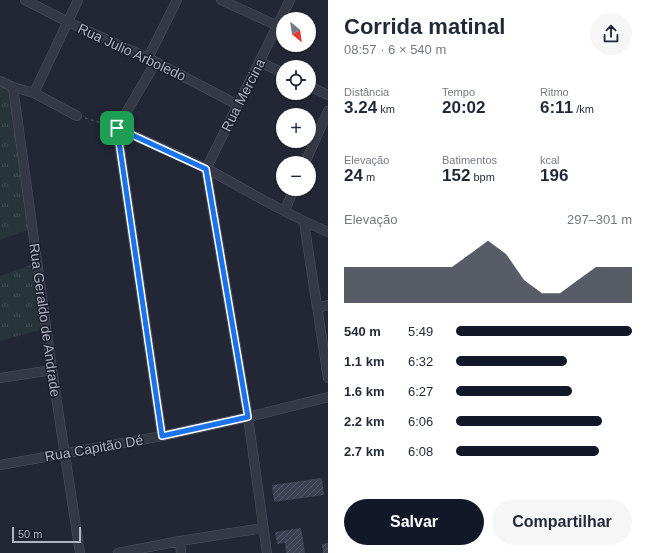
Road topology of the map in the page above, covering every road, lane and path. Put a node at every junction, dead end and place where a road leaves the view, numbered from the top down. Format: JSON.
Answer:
{"nodes":[{"id":1,"x":25,"y":0,"type":"edge"},
{"id":2,"x":78,"y":0,"type":"edge"},
{"id":3,"x":177,"y":0,"type":"edge"},
{"id":4,"x":221,"y":0,"type":"edge"},
{"id":5,"x":290,"y":0,"type":"edge"},
{"id":6,"x":284,"y":12,"type":"edge"},
{"id":7,"x":68,"y":22,"type":"junction"},
{"id":8,"x":276,"y":25,"type":"edge"},
{"id":9,"x":276,"y":30,"type":"edge"},
{"id":10,"x":152,"y":60,"type":"junction"},
{"id":11,"x":260,"y":62,"type":"junction"},
{"id":12,"x":276,"y":70,"type":"edge"},
{"id":13,"x":0,"y":81,"type":"edge"},
{"id":14,"x":13,"y":87,"type":"junction"},
{"id":15,"x":316,"y":89,"type":"edge"},
{"id":16,"x":34,"y":93,"type":"junction"},
{"id":17,"x":328,"y":95,"type":"edge"},
{"id":18,"x":238,"y":105,"type":"junction"},
{"id":19,"x":328,"y":111,"type":"edge"},
{"id":20,"x":77,"y":116,"type":"joint"},
{"id":21,"x":117,"y":128,"type":"junction"},
{"id":22,"x":308,"y":156,"type":"edge"},
{"id":23,"x":206,"y":169,"type":"junction"},
{"id":24,"x":291,"y":196,"type":"edge"},
{"id":25,"x":285,"y":210,"type":"junction"},
{"id":26,"x":304,"y":222,"type":"junction"},
{"id":27,"x":328,"y":232,"type":"edge"},
{"id":28,"x":328,"y":306,"type":"edge"},
{"id":29,"x":318,"y":308,"type":"junction"},
{"id":30,"x":52,"y":370,"type":"junction"},
{"id":31,"x":0,"y":378,"type":"edge"},
{"id":32,"x":328,"y":378,"type":"edge"},
{"id":33,"x":328,"y":397,"type":"edge"},
{"id":34,"x":248,"y":417,"type":"junction"},
{"id":35,"x":162,"y":436,"type":"junction"},
{"id":36,"x":66,"y":453,"type":"junction"},
{"id":37,"x":0,"y":465,"type":"edge"},
{"id":38,"x":263,"y":528,"type":"junction"},
{"id":39,"x":180,"y":541,"type":"junction"},
{"id":40,"x":80,"y":553,"type":"edge"},
{"id":41,"x":118,"y":553,"type":"edge"},
{"id":42,"x":181,"y":553,"type":"edge"},
{"id":43,"x":267,"y":553,"type":"edge"}],
"edges":[{"from":1,"to":7,"type":"street","name":"Rua Julio Arboledo"},
{"from":2,"to":7,"type":"street"},
{"from":3,"to":10,"type":"street"},
{"from":4,"to":8,"type":"street"},
{"from":5,"to":6,"type":"street","name":"Rua Mercina"},
{"from":7,"to":10,"type":"street","name":"Rua Julio Arboledo"},
{"from":7,"to":16,"type":"street"},
{"from":9,"to":11,"type":"street","name":"Rua Mercina"},
{"from":10,"to":18,"type":"street","name":"Rua Julio Arboledo"},
{"from":10,"to":21,"type":"street"},
{"from":11,"to":12,"type":"street"},
{"from":11,"to":18,"type":"street","name":"Rua Mercina"},
{"from":13,"to":14,"type":"street"},
{"from":14,"to":16,"type":"street"},
{"from":14,"to":30,"type":"street","name":"Rua Geraldo de Andrade"},
{"from":15,"to":17,"type":"street"},
{"from":16,"to":20,"type":"street"},
{"from":18,"to":23,"type":"street","name":"Rua Mercina"},
{"from":19,"to":22,"type":"street"},
{"from":20,"to":21,"type":"path"},
{"from":21,"to":23,"type":"street"},
{"from":21,"to":35,"type":"street"},
{"from":23,"to":25,"type":"street"},
{"from":23,"to":34,"type":"street"},
{"from":24,"to":25,"type":"street"},
{"from":25,"to":26,"type":"street"},
{"from":26,"to":27,"type":"street"},
{"from":26,"to":29,"type":"street"},
{"from":28,"to":29,"type":"street"},
{"from":29,"to":32,"type":"street"},
{"from":30,"to":31,"type":"street"},
{"from":30,"to":36,"type":"street","name":"Rua Geraldo de Andrade"},
{"from":33,"to":34,"type":"street","name":"Rua Capitão Dé"},
{"from":34,"to":35,"type":"street","name":"Rua Capitão Dé"},
{"from":34,"to":38,"type":"street"},
{"from":35,"to":36,"type":"street","name":"Rua Capitão Dé"},
{"from":36,"to":37,"type":"street","name":"Rua Capitão Dé"},
{"from":36,"to":40,"type":"street","name":"Rua Geraldo de Andrade"},
{"from":38,"to":39,"type":"street"},
{"from":38,"to":43,"type":"street"},
{"from":39,"to":41,"type":"street"},
{"from":39,"to":42,"type":"street"}]}
